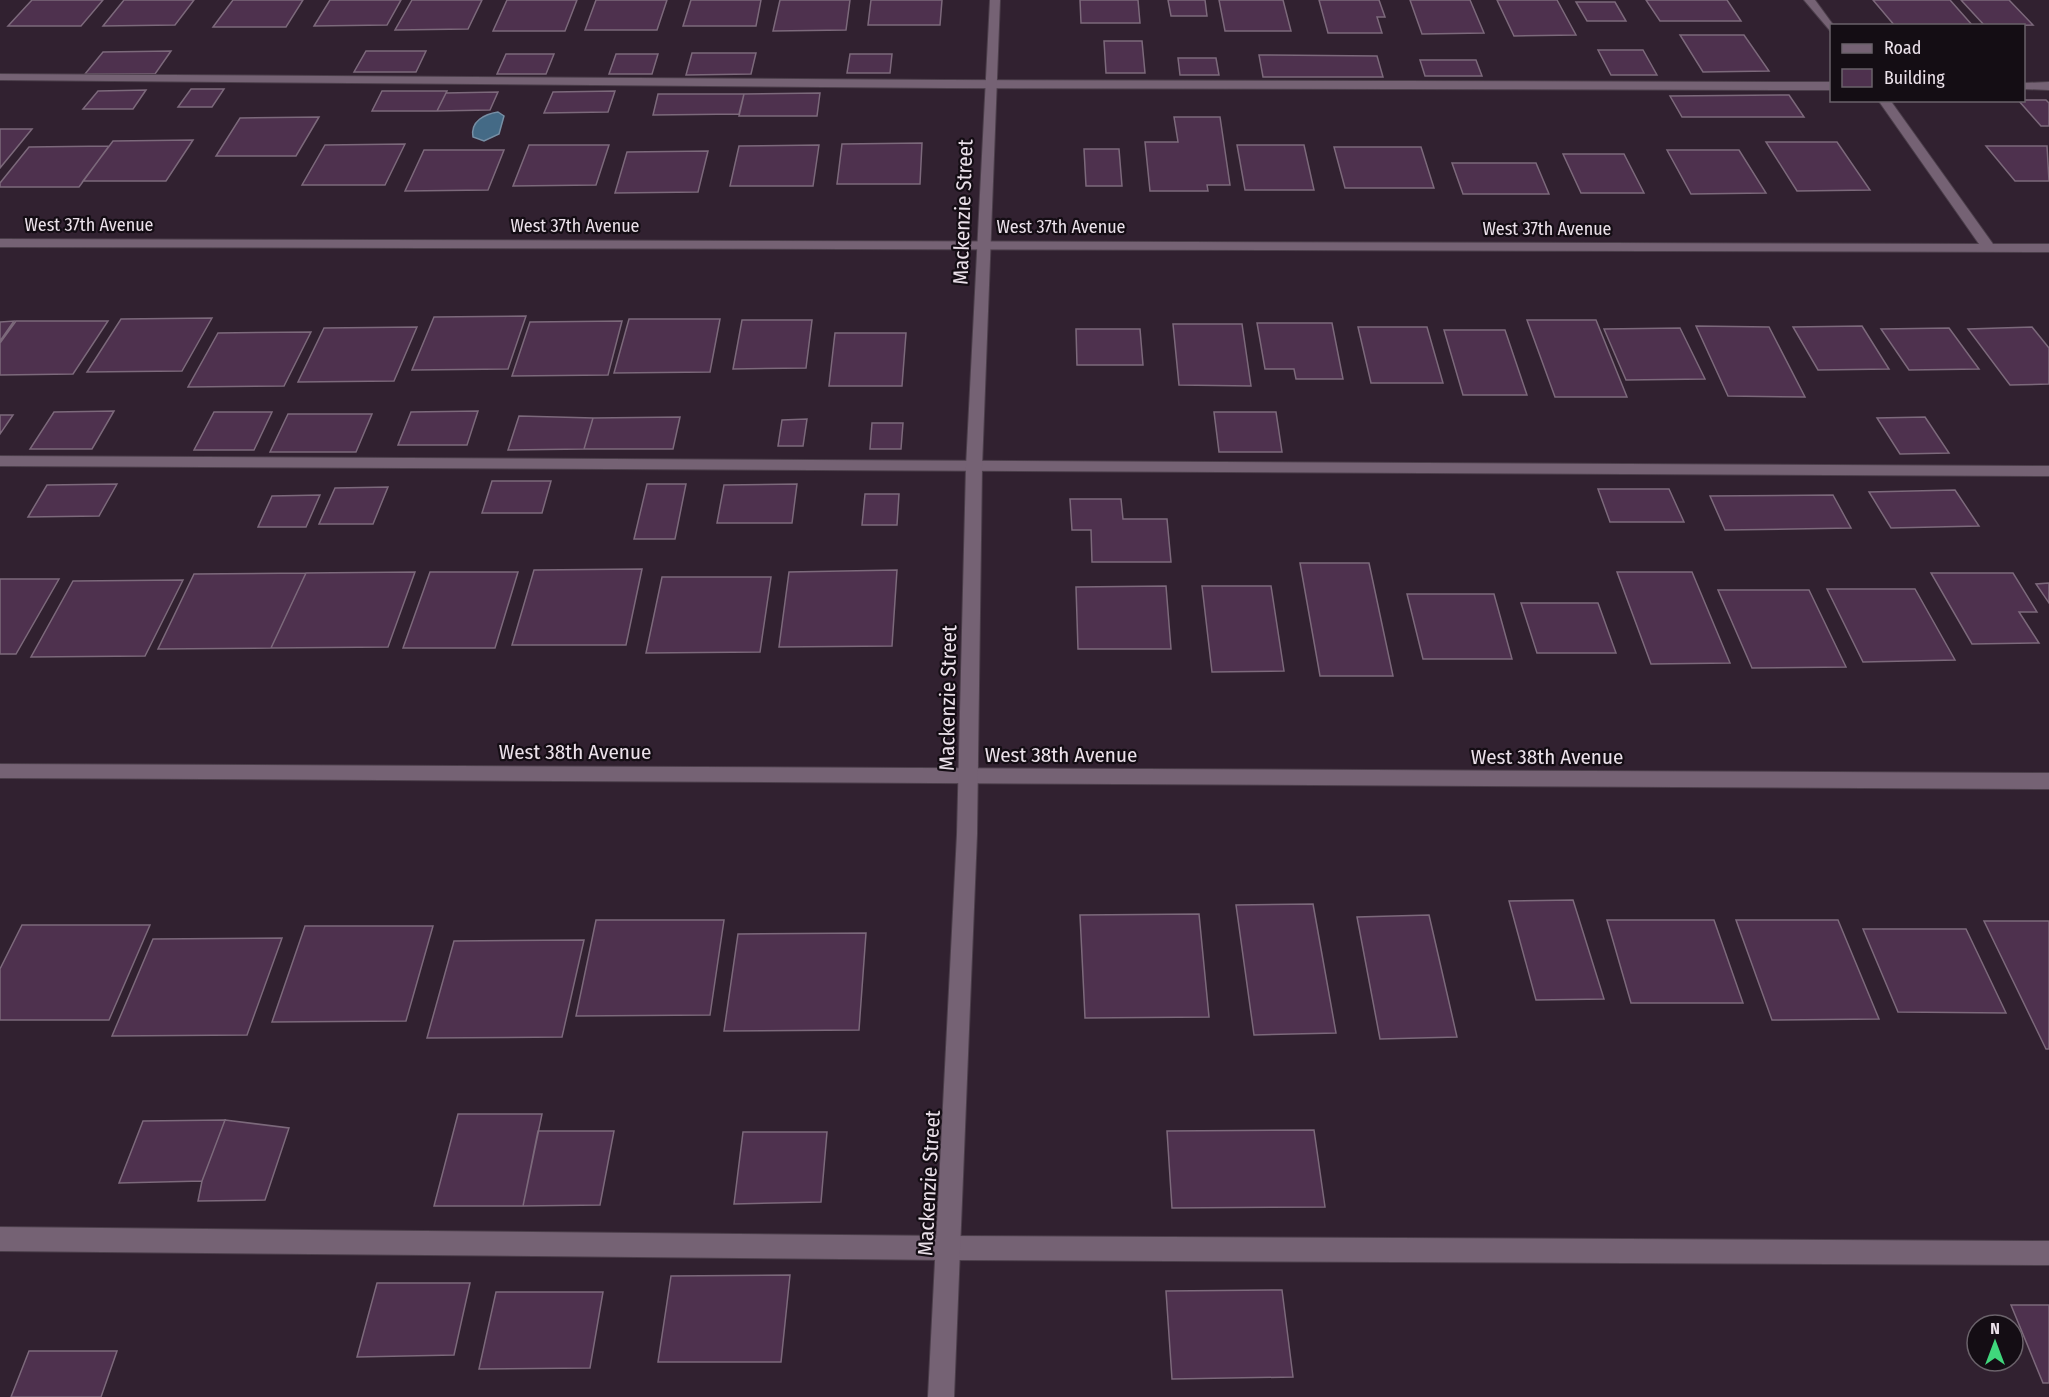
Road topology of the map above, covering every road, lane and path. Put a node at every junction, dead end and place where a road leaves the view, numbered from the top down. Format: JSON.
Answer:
{"nodes":[{"id":1,"x":996,"y":0,"type":"edge"},
{"id":2,"x":1809,"y":0,"type":"edge"},
{"id":3,"x":1830,"y":27,"type":"edge"},
{"id":4,"x":0,"y":77,"type":"edge"},
{"id":5,"x":990,"y":84,"type":"junction"},
{"id":6,"x":1830,"y":86,"type":"edge"},
{"id":7,"x":2025,"y":86,"type":"edge"},
{"id":8,"x":2049,"y":86,"type":"edge"},
{"id":9,"x":1885,"y":102,"type":"edge"},
{"id":10,"x":0,"y":243,"type":"edge"},
{"id":11,"x":985,"y":245,"type":"junction"},
{"id":12,"x":1989,"y":248,"type":"junction"},
{"id":13,"x":2049,"y":248,"type":"edge"},
{"id":14,"x":0,"y":461,"type":"edge"},
{"id":15,"x":974,"y":467,"type":"junction"},
{"id":16,"x":2049,"y":471,"type":"edge"},
{"id":17,"x":0,"y":771,"type":"edge"},
{"id":18,"x":969,"y":777,"type":"junction"},
{"id":19,"x":2049,"y":781,"type":"edge"},
{"id":20,"x":0,"y":1239,"type":"edge"},
{"id":21,"x":949,"y":1248,"type":"junction"},
{"id":22,"x":2049,"y":1253,"type":"edge"},
{"id":23,"x":942,"y":1397,"type":"edge"}],
"edges":[{"from":1,"to":5,"type":"street","name":"Mackenzie Street"},
{"from":2,"to":3,"type":"street"},
{"from":4,"to":5,"type":"street"},
{"from":5,"to":6,"type":"street"},
{"from":5,"to":11,"type":"street","name":"Mackenzie Street"},
{"from":7,"to":8,"type":"street"},
{"from":9,"to":12,"type":"street"},
{"from":10,"to":11,"type":"street","name":"West 37th Avenue"},
{"from":11,"to":12,"type":"street","name":"West 37th Avenue"},
{"from":11,"to":15,"type":"street","name":"Mackenzie Street"},
{"from":12,"to":13,"type":"street","name":"West 37th Avenue"},
{"from":14,"to":15,"type":"street"},
{"from":15,"to":16,"type":"street"},
{"from":15,"to":18,"type":"street","name":"Mackenzie Street"},
{"from":17,"to":18,"type":"street","name":"West 38th Avenue"},
{"from":18,"to":19,"type":"street","name":"West 38th Avenue"},
{"from":18,"to":21,"type":"street","name":"Mackenzie Street"},
{"from":20,"to":21,"type":"street"},
{"from":21,"to":22,"type":"street"},
{"from":21,"to":23,"type":"street","name":"Mackenzie Street"}]}
